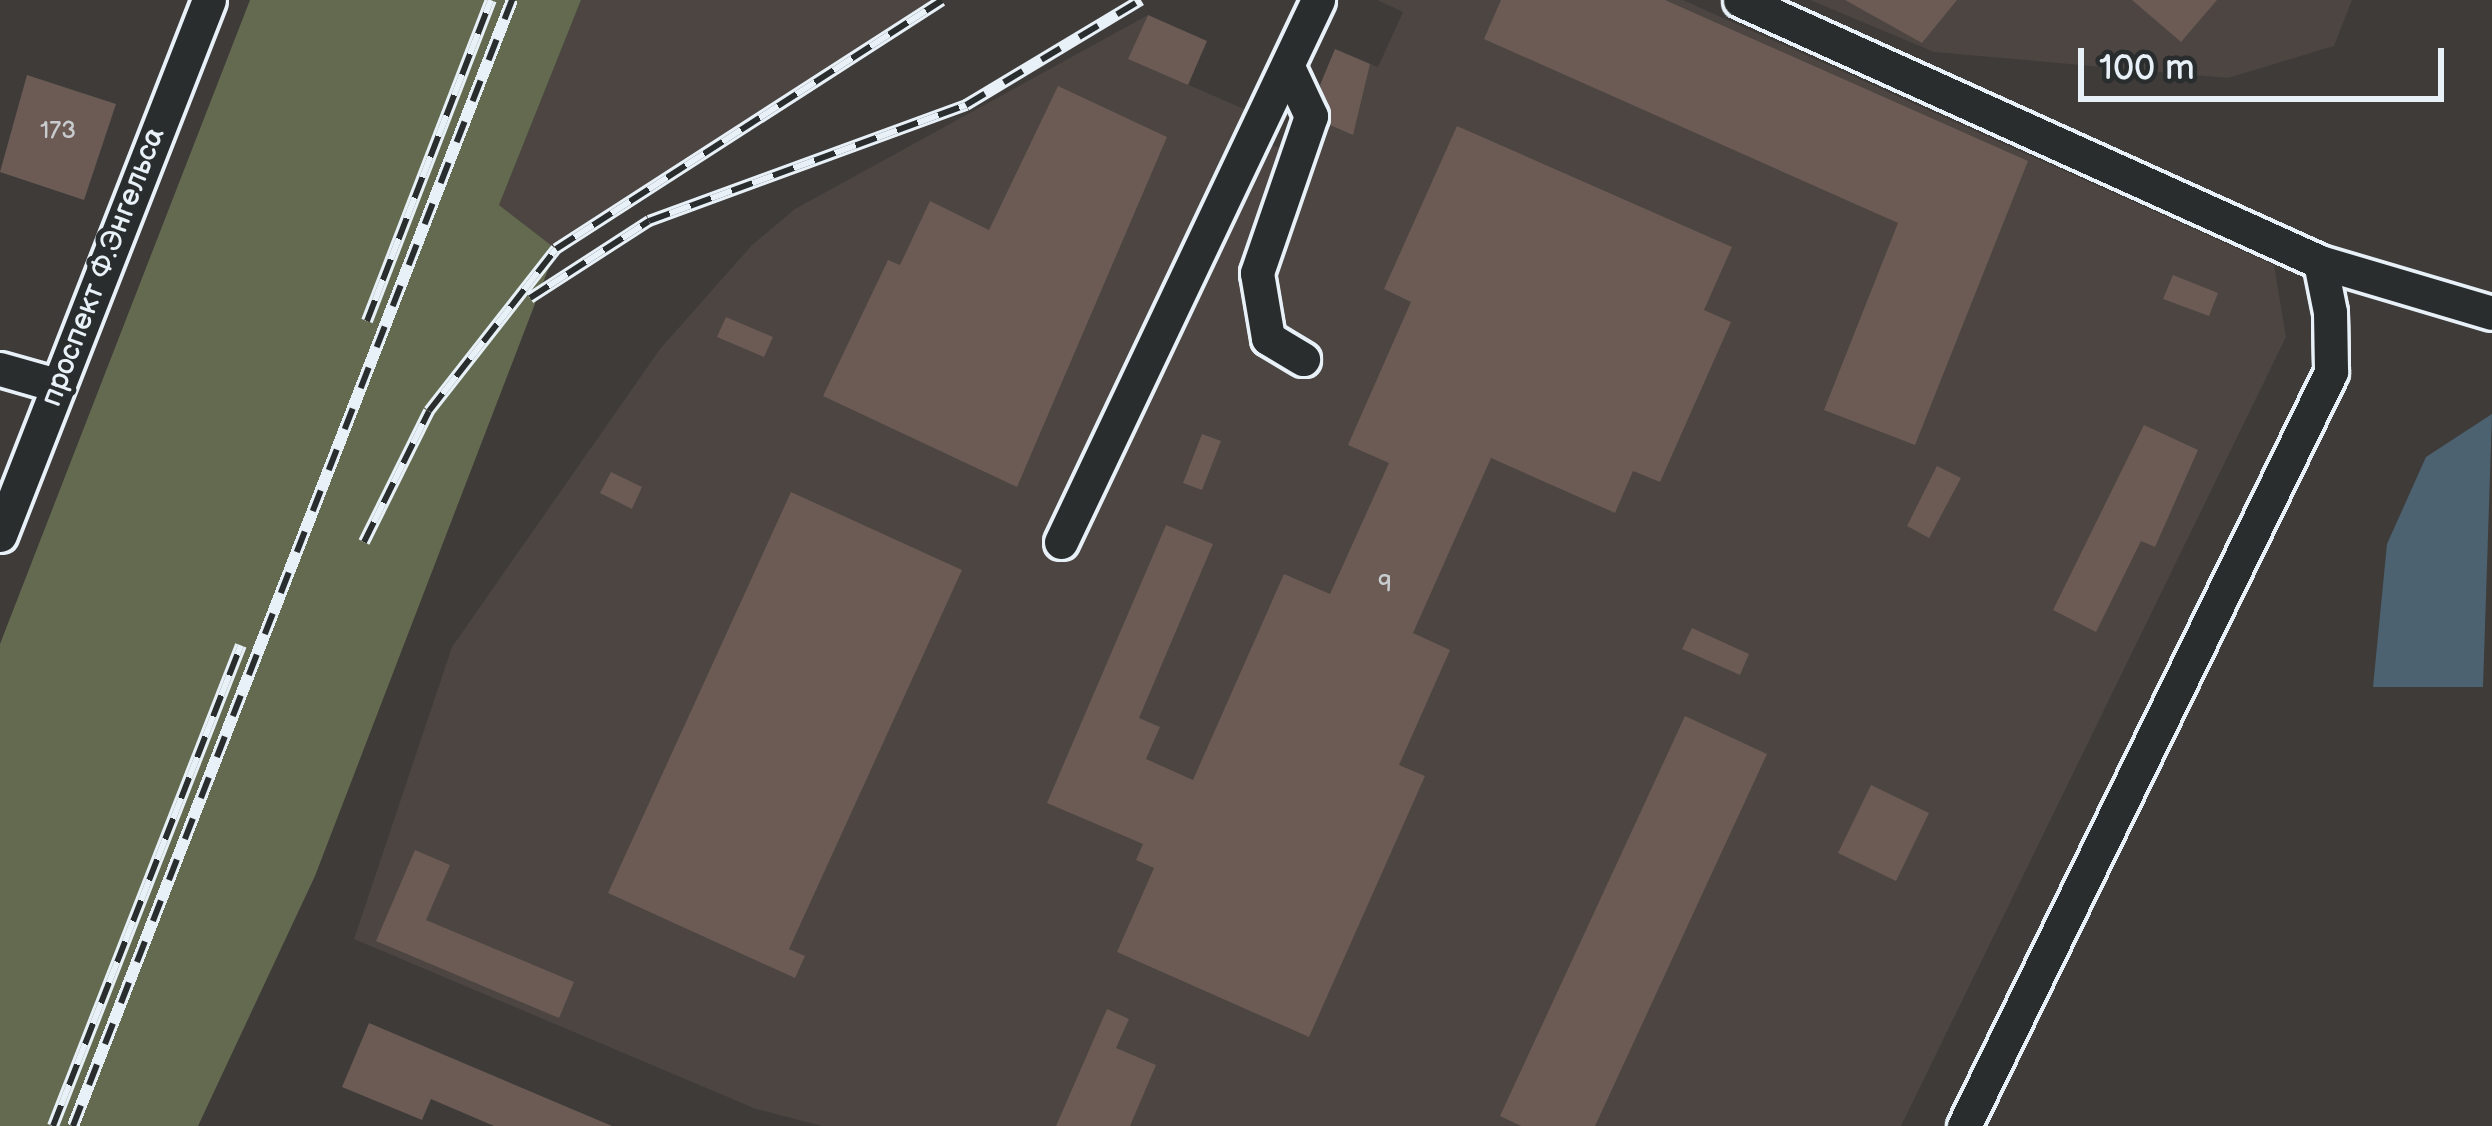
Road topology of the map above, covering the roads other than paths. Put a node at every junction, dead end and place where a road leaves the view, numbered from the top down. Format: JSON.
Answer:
{"nodes":[{"id":1,"x":208,"y":0,"type":"edge"},
{"id":2,"x":1318,"y":0,"type":"edge"},
{"id":3,"x":1740,"y":0,"type":"edge"},
{"id":4,"x":1288,"y":69,"type":"junction"},
{"id":5,"x":2320,"y":262,"type":"junction"},
{"id":6,"x":2492,"y":313,"type":"edge"},
{"id":7,"x":1303,"y":358,"type":"dead end"},
{"id":8,"x":0,"y":369,"type":"edge"},
{"id":9,"x":56,"y":385,"type":"junction"},
{"id":10,"x":0,"y":535,"type":"edge"},
{"id":11,"x":1061,"y":542,"type":"dead end"},
{"id":12,"x":1964,"y":1126,"type":"edge"}],
"edges":[{"from":1,"to":9,"type":"street","name":"проспект Ф.Энгельса"},
{"from":2,"to":4,"type":"street"},
{"from":3,"to":5,"type":"street"},
{"from":4,"to":7,"type":"street"},
{"from":4,"to":11,"type":"street"},
{"from":5,"to":6,"type":"street"},
{"from":5,"to":12,"type":"street"},
{"from":8,"to":9,"type":"street"},
{"from":9,"to":10,"type":"street","name":"проспект Ф.Энгельса"}]}
